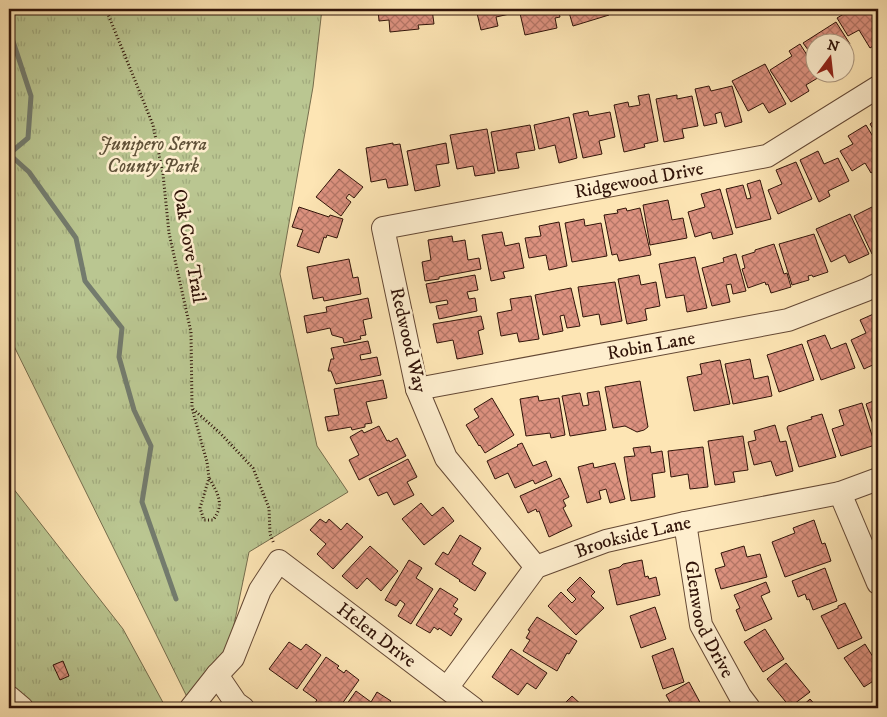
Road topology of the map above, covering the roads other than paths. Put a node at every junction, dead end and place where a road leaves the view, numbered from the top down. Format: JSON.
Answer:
{"nodes":[{"id":1,"x":878,"y":87,"type":"edge"},
{"id":2,"x":383,"y":228,"type":"joint"},
{"id":3,"x":878,"y":284,"type":"edge"},
{"id":4,"x":417,"y":389,"type":"junction"},
{"id":5,"x":878,"y":479,"type":"edge"},
{"id":6,"x":840,"y":493,"type":"junction"},
{"id":7,"x":685,"y":523,"type":"junction"},
{"id":8,"x":536,"y":567,"type":"junction"},
{"id":9,"x":878,"y":583,"type":"edge"},
{"id":10,"x":217,"y":675,"type":"junction"},
{"id":11,"x":447,"y":688,"type":"junction"},
{"id":12,"x":9,"y":697,"type":"edge"},
{"id":13,"x":22,"y":708,"type":"edge"},
{"id":14,"x":190,"y":708,"type":"edge"},
{"id":15,"x":243,"y":708,"type":"edge"},
{"id":16,"x":473,"y":708,"type":"edge"},
{"id":17,"x":749,"y":708,"type":"edge"}],
"edges":[{"from":1,"to":2,"type":"street","name":"Ridgewood Drive"},
{"from":2,"to":4,"type":"street","name":"Redwood Way"},
{"from":3,"to":4,"type":"street","name":"Robin Lane"},
{"from":4,"to":8,"type":"street","name":"Redwood Way"},
{"from":5,"to":6,"type":"street","name":"Brookside Lane"},
{"from":6,"to":7,"type":"street","name":"Brookside Lane"},
{"from":6,"to":9,"type":"street"},
{"from":7,"to":8,"type":"street","name":"Brookside Lane"},
{"from":7,"to":17,"type":"street","name":"Glenwood Drive"},
{"from":8,"to":11,"type":"street"},
{"from":10,"to":11,"type":"street","name":"Helen Drive"},
{"from":10,"to":14,"type":"street"},
{"from":10,"to":15,"type":"street"},
{"from":11,"to":16,"type":"street","name":"Helen Drive"},
{"from":12,"to":13,"type":"street"}]}
